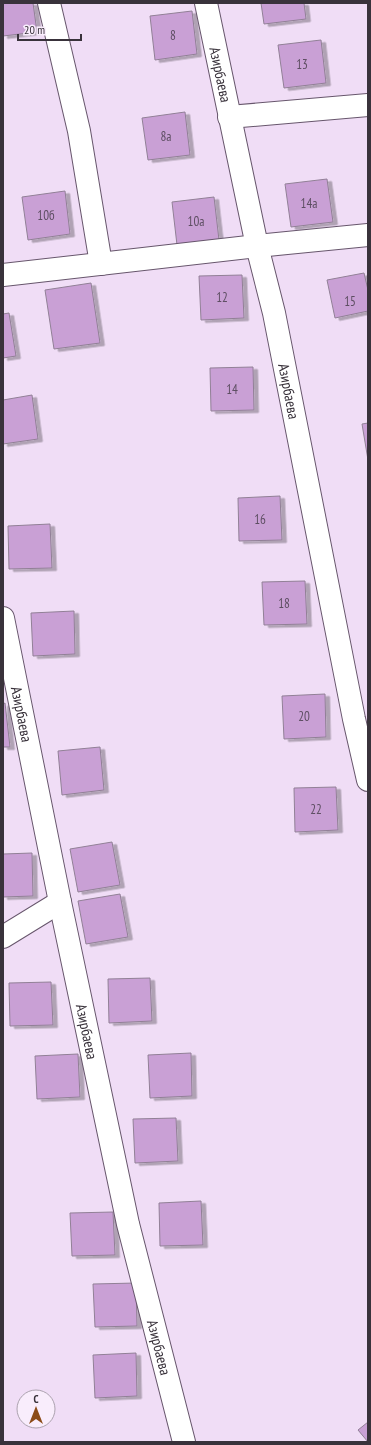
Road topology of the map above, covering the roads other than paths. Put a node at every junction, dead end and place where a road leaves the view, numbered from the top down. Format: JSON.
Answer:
{"nodes":[{"id":1,"x":49,"y":3,"type":"edge"},
{"id":2,"x":206,"y":3,"type":"edge"},
{"id":3,"x":368,"y":105,"type":"edge"},
{"id":4,"x":229,"y":117,"type":"junction"},
{"id":5,"x":368,"y":236,"type":"edge"},
{"id":6,"x":257,"y":246,"type":"junction"},
{"id":7,"x":101,"y":264,"type":"junction"},
{"id":8,"x":3,"y":275,"type":"edge"},
{"id":9,"x":3,"y":618,"type":"edge"},
{"id":10,"x":368,"y":780,"type":"edge"},
{"id":11,"x":60,"y":902,"type":"junction"},
{"id":12,"x":3,"y":937,"type":"edge"},
{"id":13,"x":184,"y":1442,"type":"edge"}],
"edges":[{"from":1,"to":7,"type":"street"},
{"from":2,"to":4,"type":"street","name":"Азирбаева"},
{"from":3,"to":4,"type":"street"},
{"from":4,"to":6,"type":"street","name":"Азирбаева"},
{"from":5,"to":6,"type":"street"},
{"from":6,"to":7,"type":"street"},
{"from":6,"to":10,"type":"street","name":"Азирбаева"},
{"from":7,"to":8,"type":"street"},
{"from":9,"to":11,"type":"street","name":"Азирбаева"},
{"from":11,"to":12,"type":"street"},
{"from":11,"to":13,"type":"street","name":"Азирбаева"}]}
